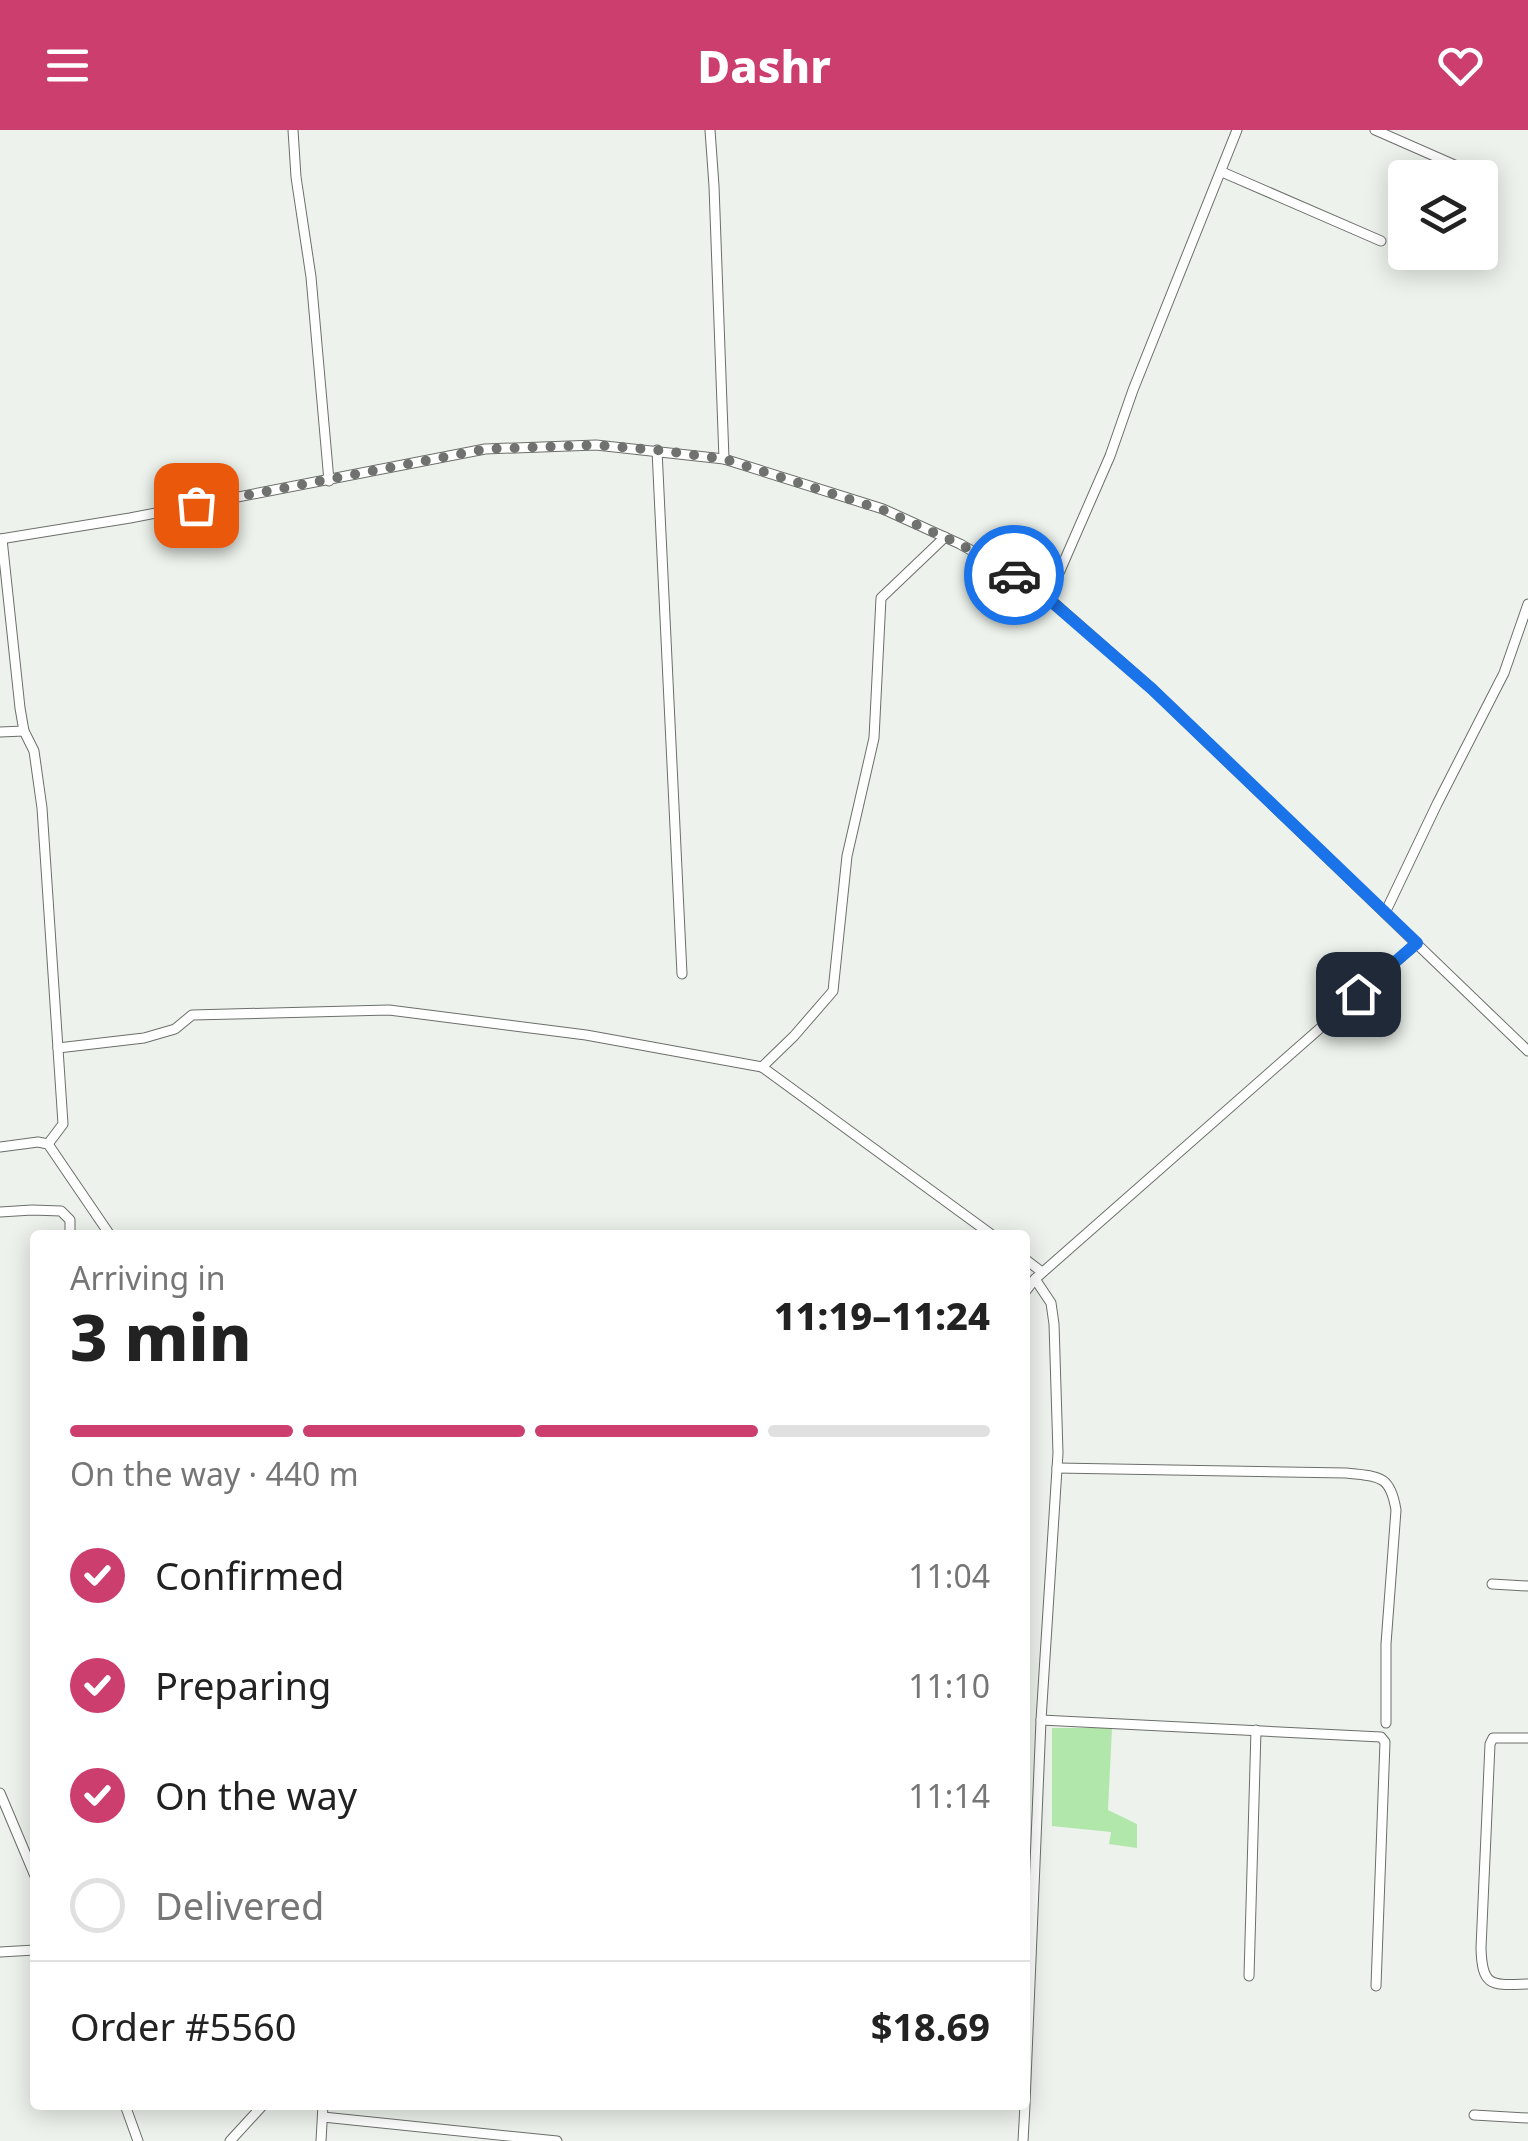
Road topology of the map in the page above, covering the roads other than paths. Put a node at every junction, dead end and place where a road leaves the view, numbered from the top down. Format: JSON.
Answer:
{"nodes":[{"id":1,"x":293,"y":130,"type":"edge"},
{"id":2,"x":710,"y":130,"type":"edge"},
{"id":3,"x":1237,"y":130,"type":"edge"},
{"id":4,"x":1374,"y":130,"type":"edge"},
{"id":5,"x":1442,"y":160,"type":"edge"},
{"id":6,"x":1222,"y":172,"type":"junction"},
{"id":7,"x":1381,"y":241,"type":"dead end"},
{"id":8,"x":657,"y":450,"type":"junction"},
{"id":9,"x":724,"y":459,"type":"junction"},
{"id":10,"x":329,"y":480,"type":"junction"},
{"id":11,"x":946,"y":537,"type":"junction"},
{"id":12,"x":1,"y":539,"type":"edge"},
{"id":13,"x":1045,"y":596,"type":"junction"},
{"id":14,"x":1528,"y":604,"type":"edge"},
{"id":15,"x":24,"y":731,"type":"junction"},
{"id":16,"x":0,"y":732,"type":"edge"},
{"id":17,"x":1385,"y":914,"type":"junction"},
{"id":18,"x":1417,"y":943,"type":"junction"},
{"id":19,"x":682,"y":974,"type":"dead end"},
{"id":20,"x":58,"y":1048,"type":"junction"},
{"id":21,"x":1528,"y":1051,"type":"edge"},
{"id":22,"x":762,"y":1067,"type":"junction"},
{"id":23,"x":48,"y":1144,"type":"junction"},
{"id":24,"x":0,"y":1147,"type":"edge"},
{"id":25,"x":0,"y":1212,"type":"edge"},
{"id":26,"x":70,"y":1230,"type":"edge"},
{"id":27,"x":107,"y":1230,"type":"edge"},
{"id":28,"x":985,"y":1230,"type":"edge"},
{"id":29,"x":1030,"y":1265,"type":"edge"},
{"id":30,"x":1038,"y":1275,"type":"junction"},
{"id":31,"x":1030,"y":1285,"type":"edge"},
{"id":32,"x":1057,"y":1468,"type":"junction"},
{"id":33,"x":1492,"y":1584,"type":"dead end"},
{"id":34,"x":1528,"y":1586,"type":"edge"},
{"id":35,"x":1041,"y":1720,"type":"junction"},
{"id":36,"x":1386,"y":1723,"type":"dead end"},
{"id":37,"x":1256,"y":1730,"type":"junction"},
{"id":38,"x":1528,"y":1738,"type":"edge"},
{"id":39,"x":0,"y":1793,"type":"edge"},
{"id":40,"x":30,"y":1864,"type":"edge"},
{"id":41,"x":30,"y":1950,"type":"edge"},
{"id":42,"x":0,"y":1952,"type":"edge"},
{"id":43,"x":1030,"y":1957,"type":"edge"},
{"id":44,"x":1250,"y":1976,"type":"dead end"},
{"id":45,"x":1528,"y":1984,"type":"edge"},
{"id":46,"x":1376,"y":1986,"type":"dead end"},
{"id":47,"x":128,"y":2110,"type":"edge"},
{"id":48,"x":258,"y":2110,"type":"edge"},
{"id":49,"x":323,"y":2110,"type":"edge"},
{"id":50,"x":1025,"y":2110,"type":"edge"},
{"id":51,"x":1474,"y":2115,"type":"dead end"},
{"id":52,"x":322,"y":2117,"type":"junction"},
{"id":53,"x":1528,"y":2118,"type":"edge"},
{"id":54,"x":138,"y":2141,"type":"edge"},
{"id":55,"x":230,"y":2141,"type":"edge"},
{"id":56,"x":321,"y":2141,"type":"edge"},
{"id":57,"x":558,"y":2141,"type":"edge"},
{"id":58,"x":1023,"y":2141,"type":"edge"}],
"edges":[{"from":1,"to":10,"type":"street"},
{"from":2,"to":9,"type":"street"},
{"from":3,"to":6,"type":"street"},
{"from":4,"to":5,"type":"street"},
{"from":6,"to":7,"type":"street"},
{"from":6,"to":13,"type":"street"},
{"from":8,"to":9,"type":"street"},
{"from":8,"to":10,"type":"street"},
{"from":8,"to":19,"type":"street"},
{"from":9,"to":11,"type":"street"},
{"from":10,"to":12,"type":"street"},
{"from":11,"to":13,"type":"street"},
{"from":11,"to":22,"type":"street"},
{"from":12,"to":15,"type":"street"},
{"from":13,"to":17,"type":"street"},
{"from":14,"to":17,"type":"street"},
{"from":15,"to":16,"type":"street"},
{"from":15,"to":20,"type":"street"},
{"from":17,"to":18,"type":"street"},
{"from":18,"to":21,"type":"street"},
{"from":18,"to":30,"type":"street"},
{"from":20,"to":22,"type":"street"},
{"from":20,"to":23,"type":"street"},
{"from":22,"to":28,"type":"street"},
{"from":23,"to":24,"type":"street"},
{"from":23,"to":27,"type":"street"},
{"from":25,"to":26,"type":"street"},
{"from":29,"to":30,"type":"street"},
{"from":30,"to":31,"type":"street"},
{"from":30,"to":32,"type":"street"},
{"from":32,"to":35,"type":"street"},
{"from":32,"to":36,"type":"street"},
{"from":33,"to":34,"type":"street"},
{"from":35,"to":37,"type":"street"},
{"from":35,"to":43,"type":"street"},
{"from":37,"to":44,"type":"street"},
{"from":37,"to":46,"type":"street"},
{"from":38,"to":45,"type":"street"},
{"from":39,"to":40,"type":"street"},
{"from":41,"to":42,"type":"street"},
{"from":47,"to":54,"type":"street"},
{"from":48,"to":55,"type":"street"},
{"from":49,"to":52,"type":"street"},
{"from":50,"to":58,"type":"street"},
{"from":51,"to":53,"type":"street"},
{"from":52,"to":56,"type":"street"},
{"from":52,"to":57,"type":"street"}]}
